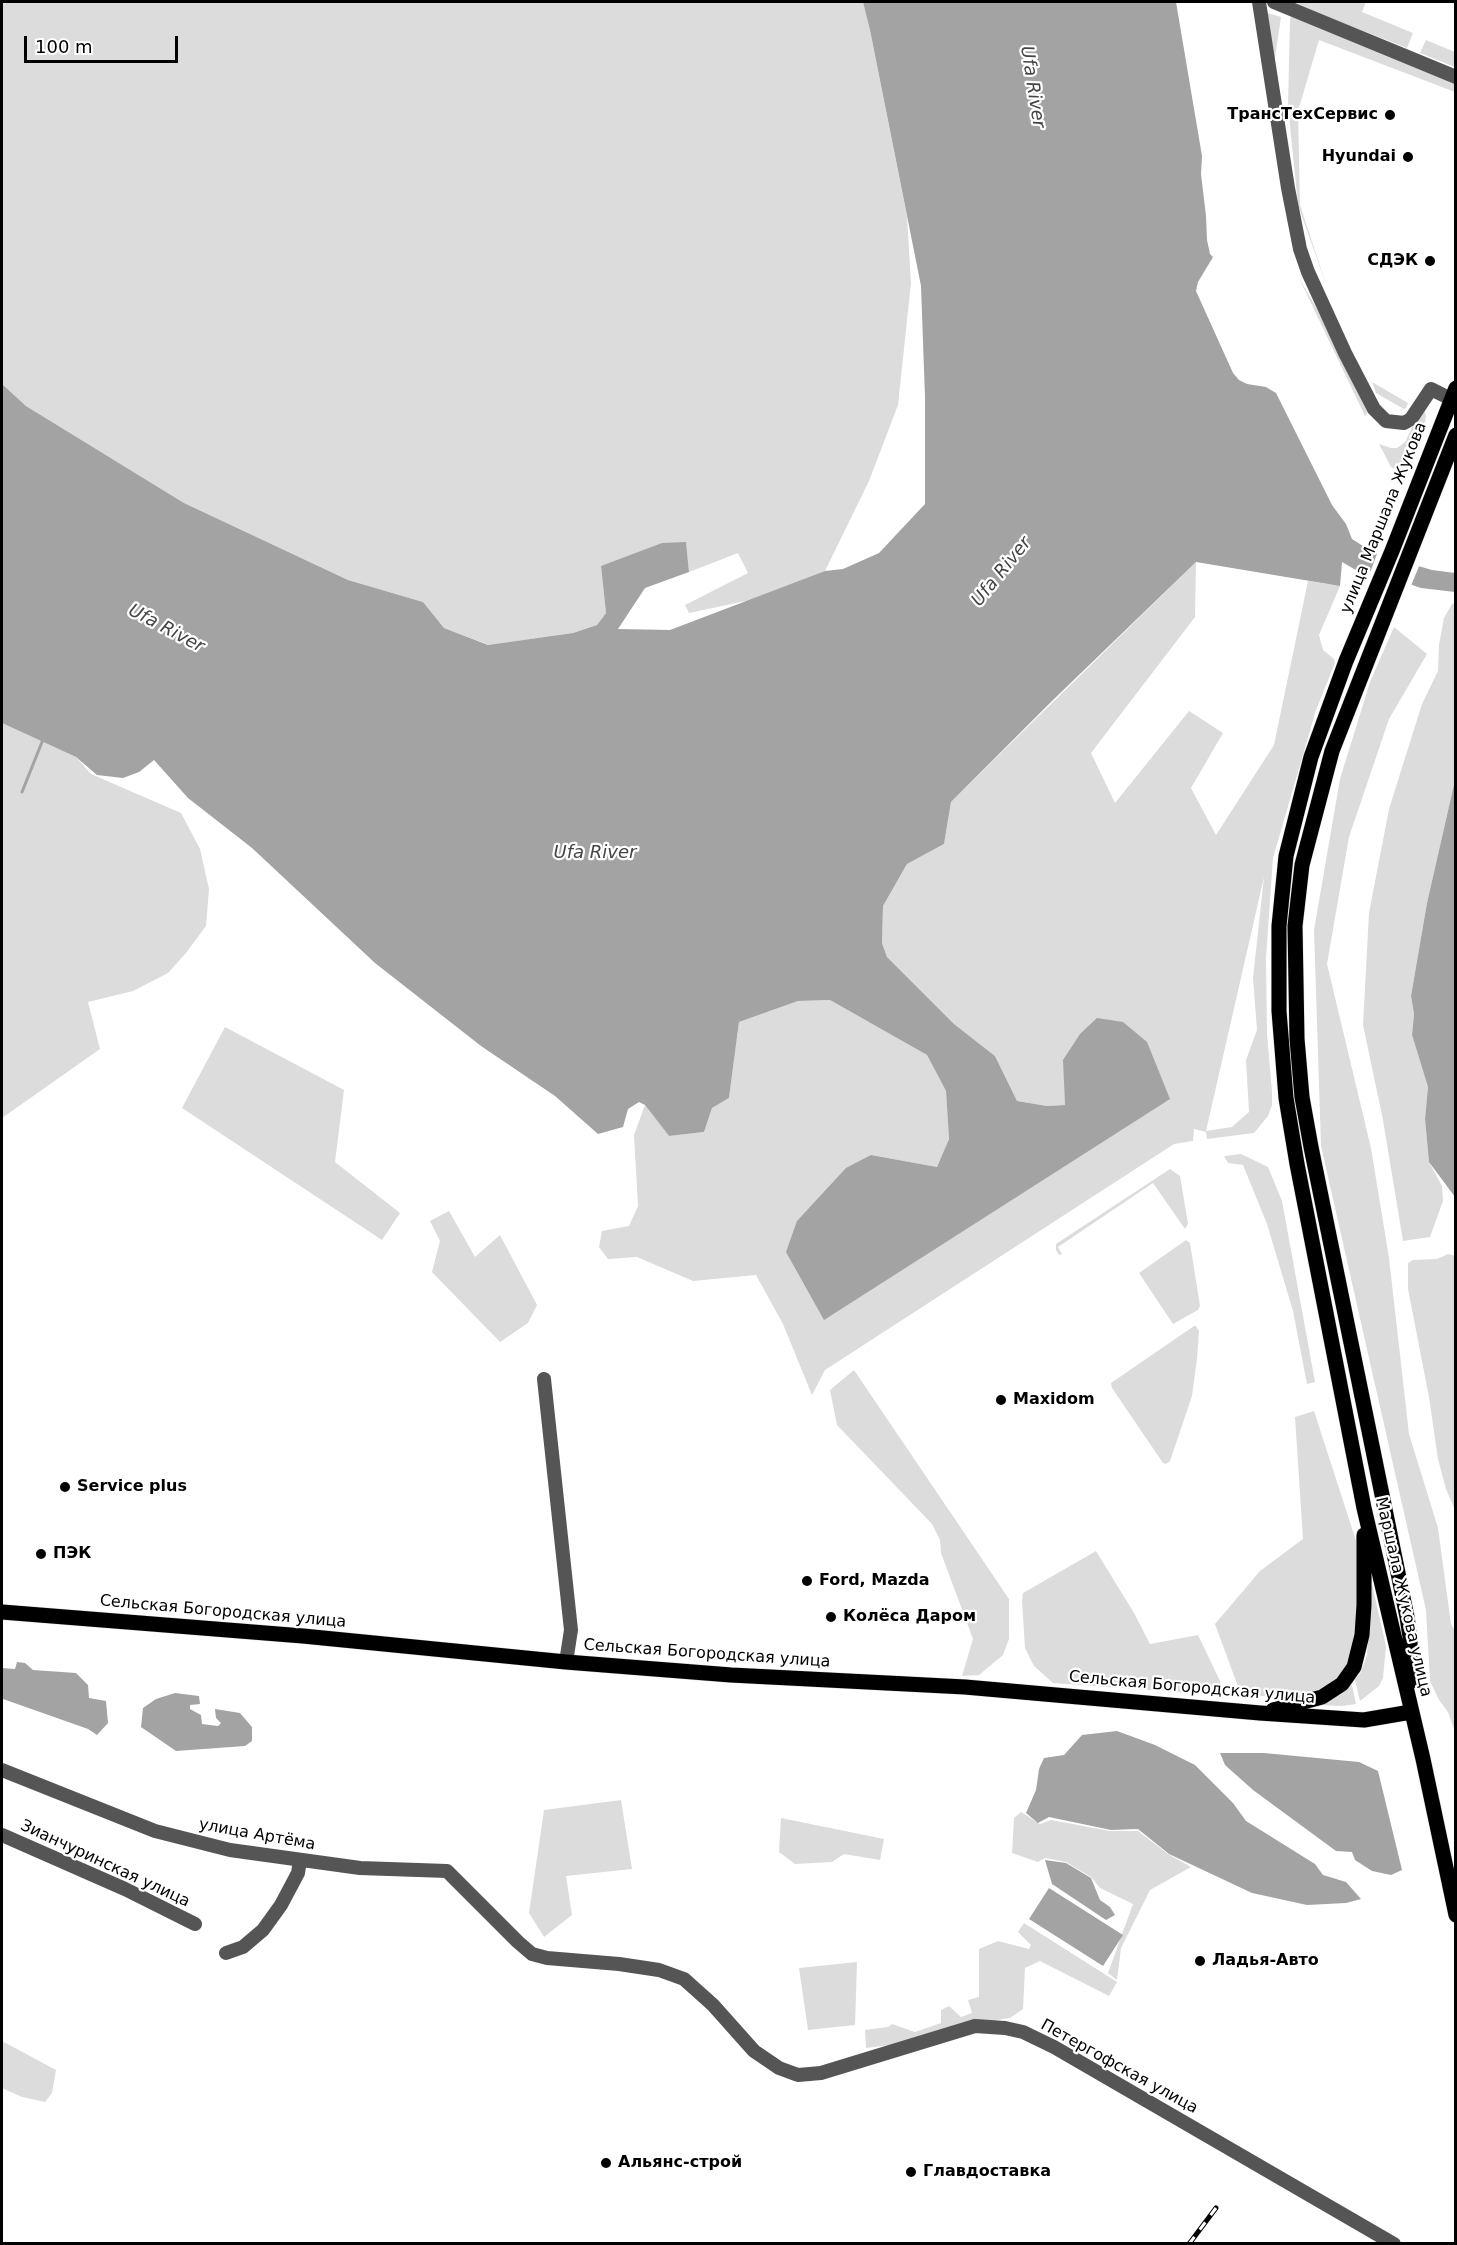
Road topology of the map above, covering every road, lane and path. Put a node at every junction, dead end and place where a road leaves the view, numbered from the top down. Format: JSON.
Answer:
{"nodes":[{"id":1,"x":1259,"y":2,"type":"edge"},
{"id":2,"x":1274,"y":2,"type":"edge"},
{"id":3,"x":1455,"y":77,"type":"edge"},
{"id":4,"x":1453,"y":393,"type":"edge"},
{"id":5,"x":1455,"y":435,"type":"edge"},
{"id":6,"x":1346,"y":661,"type":"joint"},
{"id":7,"x":543,"y":1379,"type":"dead end"},
{"id":8,"x":1364,"y":1508,"type":"junction"},
{"id":9,"x":2,"y":1612,"type":"edge"},
{"id":10,"x":566,"y":1662,"type":"junction"},
{"id":11,"x":1411,"y":1712,"type":"junction"},
{"id":12,"x":1260,"y":1713,"type":"junction"},
{"id":13,"x":2,"y":1770,"type":"edge"},
{"id":14,"x":2,"y":1835,"type":"edge"},
{"id":15,"x":300,"y":1860,"type":"junction"},
{"id":16,"x":447,"y":1871,"type":"joint"},
{"id":17,"x":1455,"y":1915,"type":"edge"},
{"id":18,"x":195,"y":1924,"type":"dead end"},
{"id":19,"x":226,"y":1953,"type":"dead end"},
{"id":20,"x":1394,"y":2244,"type":"edge"}],
"edges":[{"from":1,"to":4,"type":"street"},
{"from":2,"to":3,"type":"street"},
{"from":4,"to":6,"type":"main road","name":"улица Маршала Жукова"},
{"from":5,"to":11,"type":"main road","name":"Маршала Жукова улица"},
{"from":6,"to":8,"type":"main road","name":"Маршала Жукова улица"},
{"from":7,"to":10,"type":"street"},
{"from":8,"to":11,"type":"main road","name":"Маршала Жукова улица"},
{"from":8,"to":12,"type":"main road"},
{"from":9,"to":10,"type":"main road","name":"Сельская Богородская улица"},
{"from":10,"to":12,"type":"main road","name":"Сельская Богородская улица"},
{"from":11,"to":12,"type":"main road","name":"Сельская Богородская улица"},
{"from":11,"to":17,"type":"main road"},
{"from":13,"to":15,"type":"street","name":"улица Артёма"},
{"from":14,"to":18,"type":"street","name":"Зианчуринская улица"},
{"from":15,"to":16,"type":"street","name":"улица Артёма"},
{"from":15,"to":19,"type":"street"},
{"from":16,"to":20,"type":"street","name":"Петергофская улица"}]}
